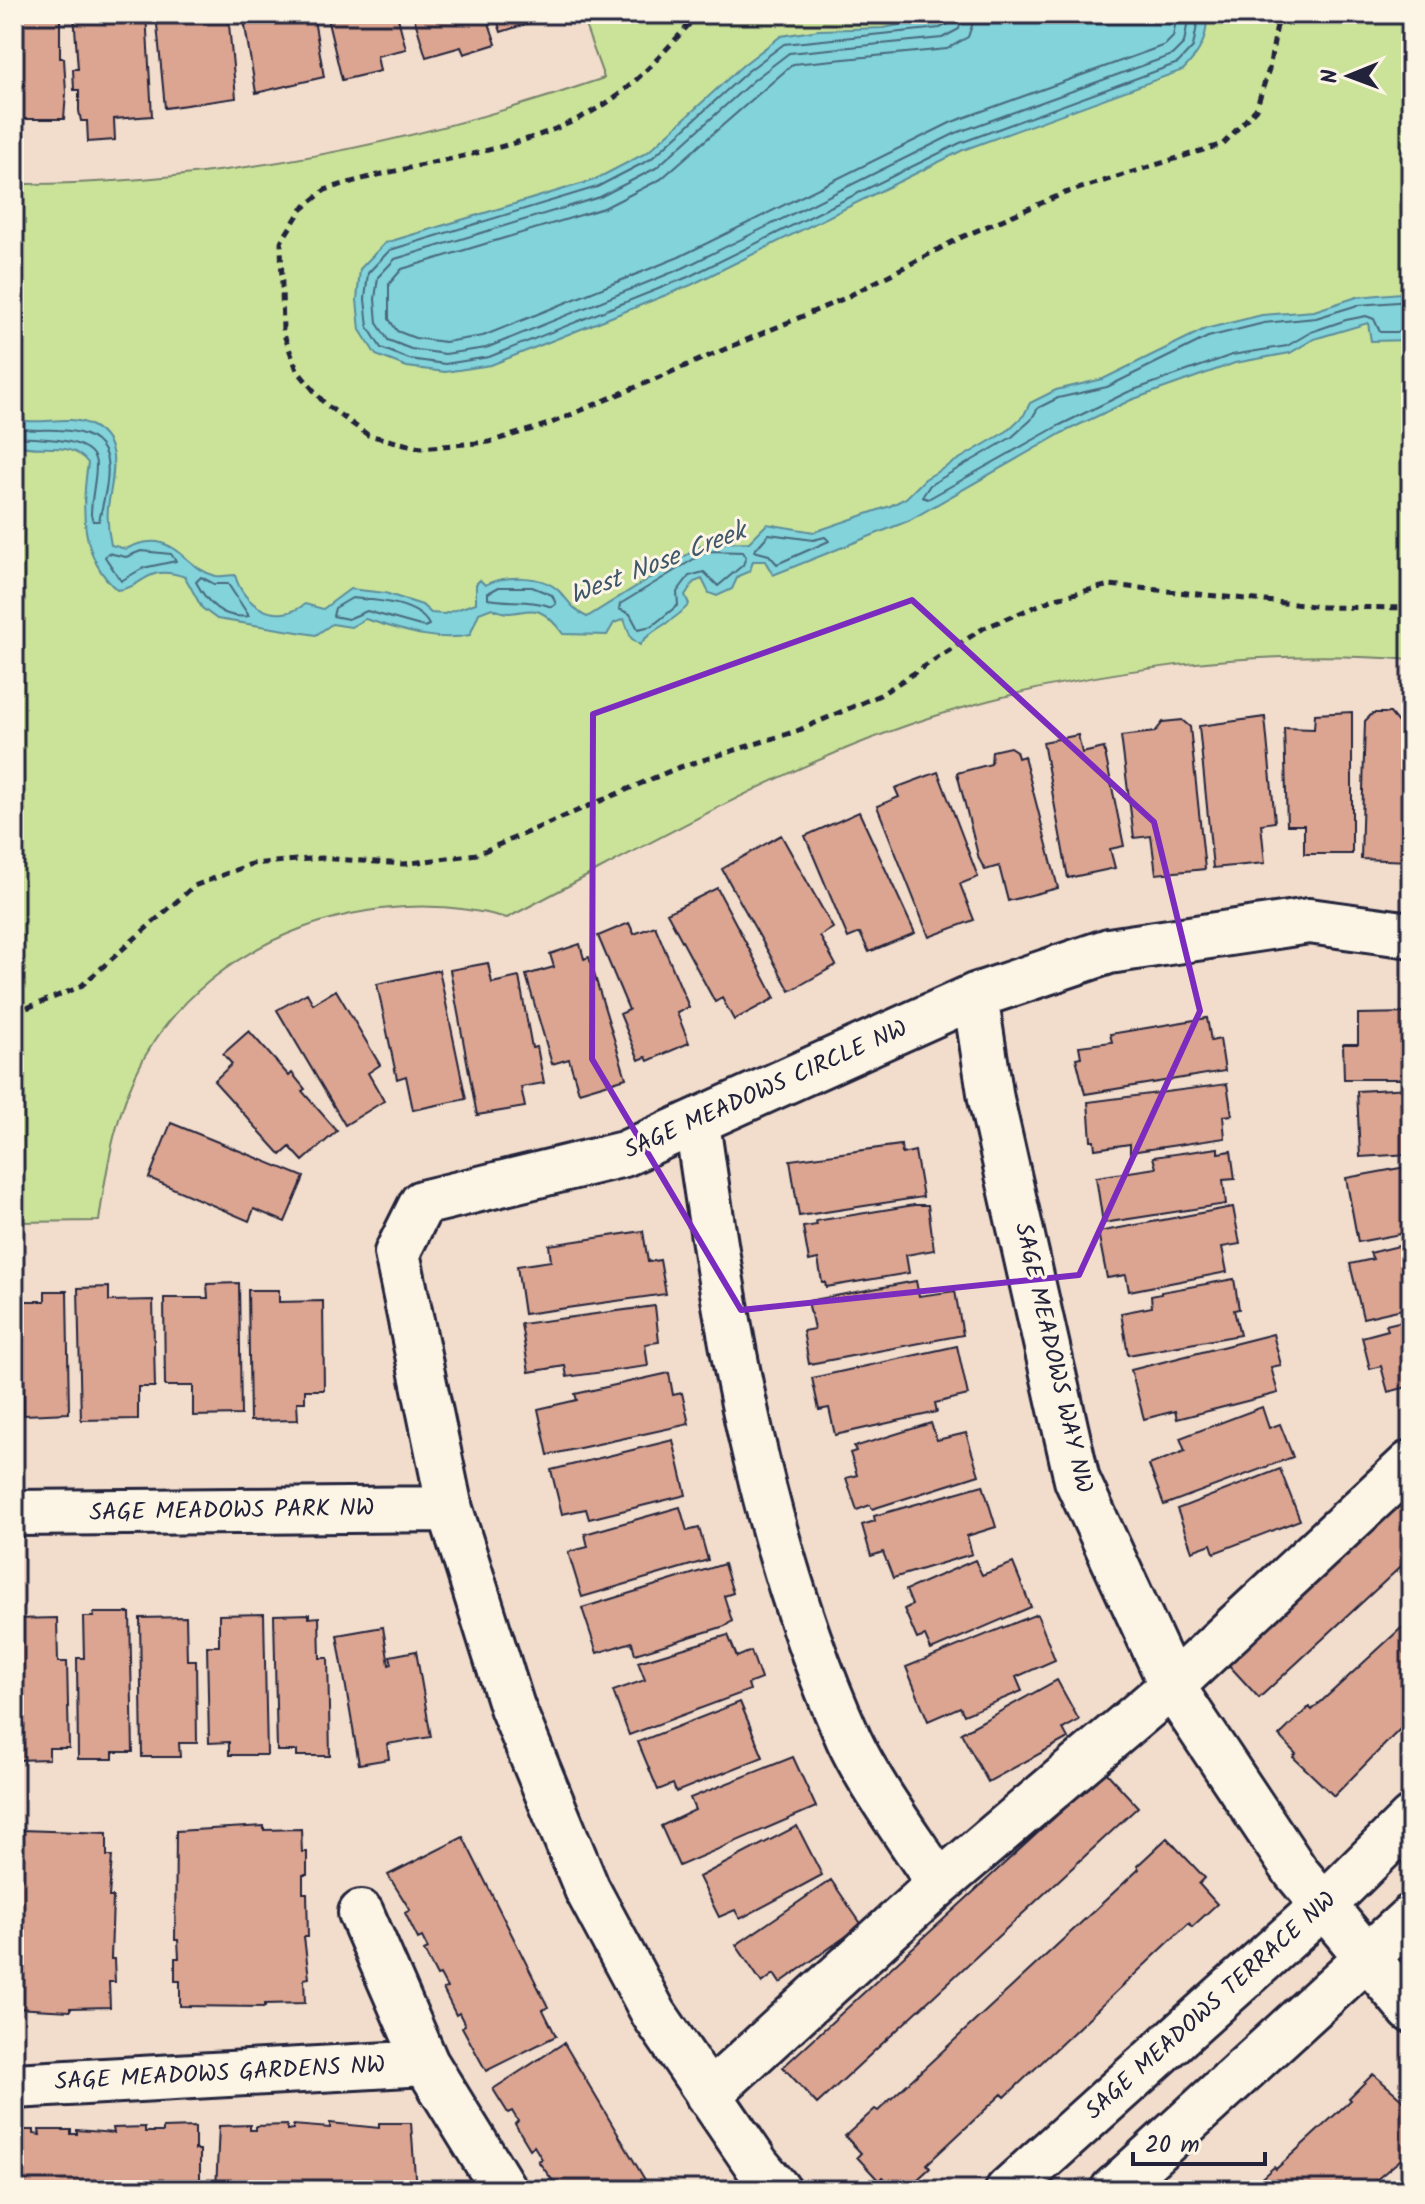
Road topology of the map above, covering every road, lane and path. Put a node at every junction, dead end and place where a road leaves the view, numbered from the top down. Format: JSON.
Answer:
{"nodes":[{"id":1,"x":699,"y":14,"type":"edge"},
{"id":2,"x":1279,"y":14,"type":"edge"},
{"id":3,"x":1411,"y":608,"type":"edge"},
{"id":4,"x":1411,"y":935,"type":"edge"},
{"id":5,"x":975,"y":996,"type":"junction"},
{"id":6,"x":14,"y":1013,"type":"edge"},
{"id":7,"x":697,"y":1123,"type":"junction"},
{"id":8,"x":1411,"y":1463,"type":"edge"},
{"id":9,"x":450,"y":1509,"type":"junction"},
{"id":10,"x":14,"y":1513,"type":"edge"},
{"id":11,"x":1172,"y":1686,"type":"junction"},
{"id":12,"x":1411,"y":1819,"type":"edge"},
{"id":13,"x":939,"y":1884,"type":"junction"},
{"id":14,"x":1323,"y":1906,"type":"junction"},
{"id":15,"x":361,"y":1913,"type":"dead end"},
{"id":16,"x":1411,"y":1917,"type":"edge"},
{"id":17,"x":1367,"y":1961,"type":"junction"},
{"id":18,"x":1411,"y":2010,"type":"edge"},
{"id":19,"x":426,"y":2063,"type":"junction"},
{"id":20,"x":14,"y":2086,"type":"edge"},
{"id":21,"x":708,"y":2095,"type":"junction"},
{"id":22,"x":504,"y":2190,"type":"edge"},
{"id":23,"x":778,"y":2190,"type":"edge"},
{"id":24,"x":1008,"y":2190,"type":"edge"},
{"id":25,"x":1113,"y":2190,"type":"edge"}],
"edges":[{"from":1,"to":2,"type":"path"},
{"from":3,"to":6,"type":"path"},
{"from":4,"to":5,"type":"street","name":"SAGE MEADOWS CIRCLE NW"},
{"from":5,"to":7,"type":"street","name":"SAGE MEADOWS CIRCLE NW"},
{"from":5,"to":11,"type":"street","name":"SAGE MEADOWS WAY NW"},
{"from":7,"to":9,"type":"street","name":"SAGE MEADOWS CIRCLE NW"},
{"from":7,"to":13,"type":"street"},
{"from":8,"to":11,"type":"street"},
{"from":9,"to":10,"type":"street","name":"SAGE MEADOWS PARK NW"},
{"from":9,"to":21,"type":"street","name":"SAGE MEADOWS CIRCLE NW"},
{"from":11,"to":13,"type":"street"},
{"from":11,"to":14,"type":"street","name":"SAGE MEADOWS WAY NW"},
{"from":12,"to":14,"type":"street","name":"SAGE MEADOWS TERRACE NW"},
{"from":13,"to":21,"type":"street"},
{"from":14,"to":17,"type":"street","name":"SAGE MEADOWS WAY NW"},
{"from":14,"to":24,"type":"street","name":"SAGE MEADOWS TERRACE NW"},
{"from":15,"to":19,"type":"street","name":"SAGE MEADOWS GARDENS NW"},
{"from":16,"to":17,"type":"street"},
{"from":17,"to":18,"type":"street","name":"SAGE MEADOWS WAY NW"},
{"from":17,"to":25,"type":"street"},
{"from":19,"to":20,"type":"street","name":"SAGE MEADOWS GARDENS NW"},
{"from":19,"to":22,"type":"street","name":"SAGE MEADOWS GARDENS NW"},
{"from":21,"to":23,"type":"street","name":"SAGE MEADOWS CIRCLE NW"}]}
